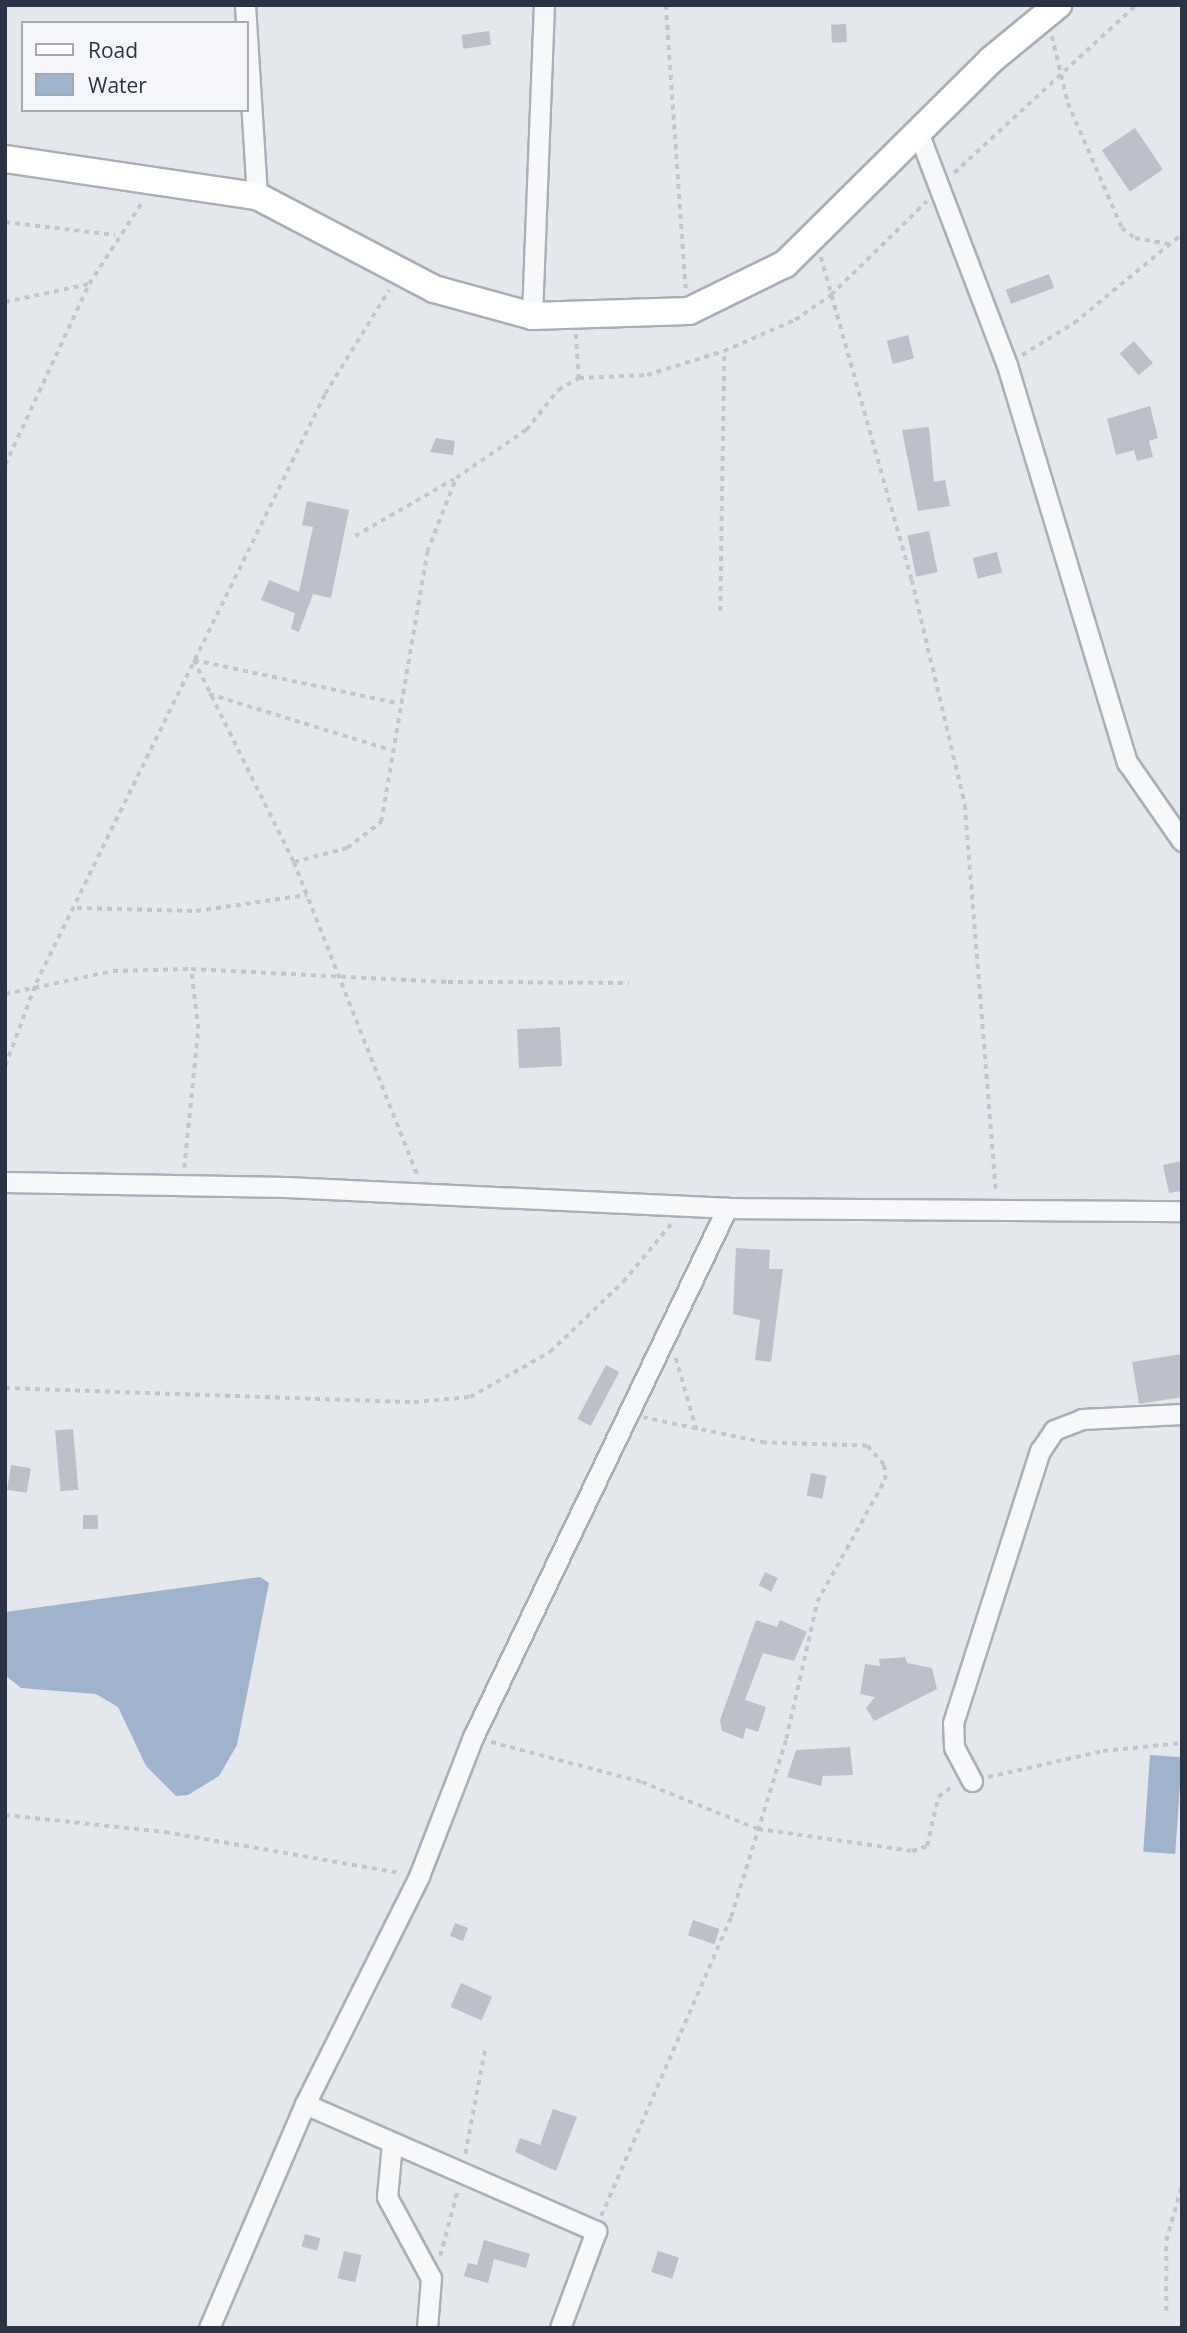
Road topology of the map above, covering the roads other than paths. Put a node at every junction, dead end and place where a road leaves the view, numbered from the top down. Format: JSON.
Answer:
{"nodes":[{"id":1,"x":544,"y":5,"type":"edge"},
{"id":2,"x":1053,"y":9,"type":"edge"},
{"id":3,"x":248,"y":53,"type":"edge"},
{"id":4,"x":918,"y":132,"type":"junction"},
{"id":5,"x":5,"y":159,"type":"edge"},
{"id":6,"x":257,"y":196,"type":"junction"},
{"id":7,"x":533,"y":316,"type":"junction"},
{"id":8,"x":1182,"y":841,"type":"edge"},
{"id":9,"x":5,"y":1182,"type":"edge"},
{"id":10,"x":727,"y":1208,"type":"junction"},
{"id":11,"x":1182,"y":1211,"type":"edge"},
{"id":12,"x":1182,"y":1414,"type":"edge"},
{"id":13,"x":972,"y":1781,"type":"dead end"},
{"id":14,"x":305,"y":2104,"type":"junction"},
{"id":15,"x":392,"y":2143,"type":"junction"},
{"id":16,"x":209,"y":2328,"type":"edge"},
{"id":17,"x":427,"y":2328,"type":"edge"},
{"id":18,"x":560,"y":2328,"type":"edge"}],
"edges":[{"from":1,"to":7,"type":"street"},
{"from":2,"to":4,"type":"street"},
{"from":3,"to":6,"type":"street"},
{"from":4,"to":7,"type":"street"},
{"from":4,"to":8,"type":"street"},
{"from":5,"to":6,"type":"street"},
{"from":6,"to":7,"type":"street"},
{"from":9,"to":10,"type":"street"},
{"from":10,"to":11,"type":"street"},
{"from":10,"to":14,"type":"street"},
{"from":12,"to":13,"type":"street"},
{"from":14,"to":15,"type":"street"},
{"from":14,"to":16,"type":"street"},
{"from":15,"to":17,"type":"street"},
{"from":15,"to":18,"type":"street"}]}
